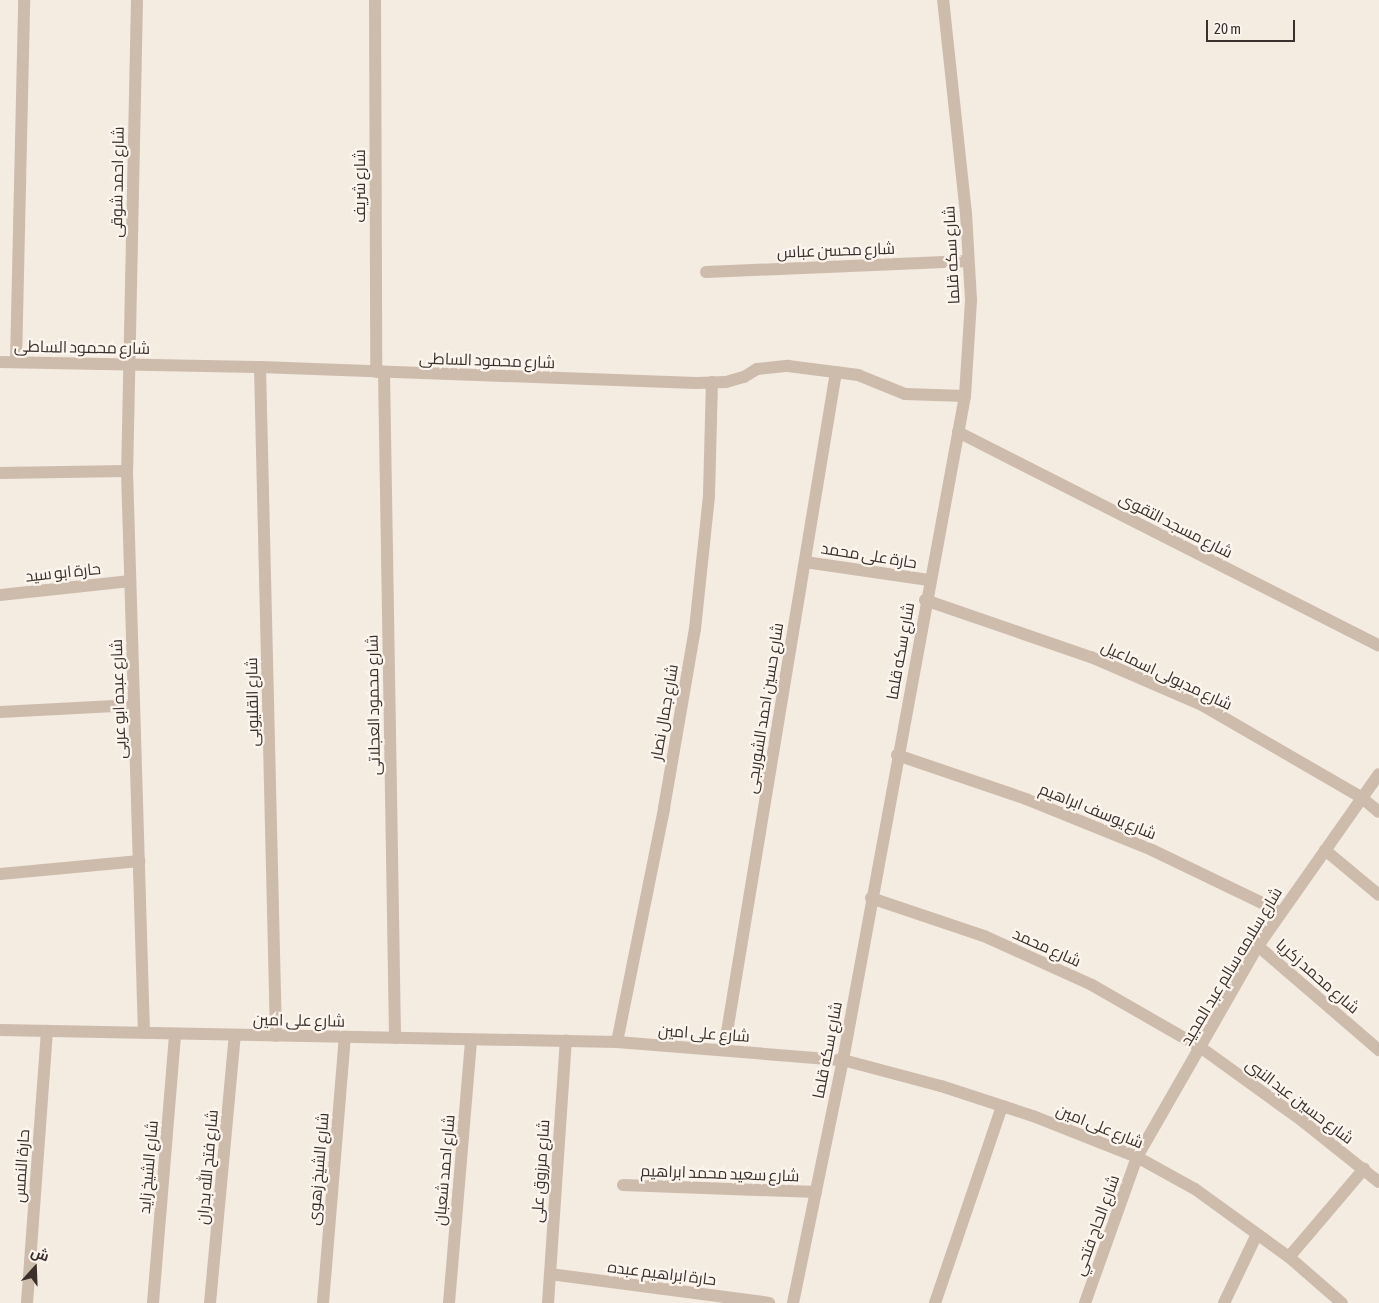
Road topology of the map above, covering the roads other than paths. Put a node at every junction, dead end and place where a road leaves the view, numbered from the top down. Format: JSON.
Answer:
{"nodes":[{"id":1,"x":24,"y":0,"type":"edge"},
{"id":2,"x":137,"y":0,"type":"edge"},
{"id":3,"x":375,"y":0,"type":"edge"},
{"id":4,"x":944,"y":0,"type":"edge"},
{"id":5,"x":968,"y":261,"type":"junction"},
{"id":6,"x":706,"y":272,"type":"dead end"},
{"id":7,"x":0,"y":362,"type":"edge"},
{"id":8,"x":16,"y":362,"type":"junction"},
{"id":9,"x":130,"y":364,"type":"junction"},
{"id":10,"x":260,"y":367,"type":"junction"},
{"id":11,"x":380,"y":372,"type":"junction"},
{"id":12,"x":836,"y":372,"type":"junction"},
{"id":13,"x":712,"y":382,"type":"junction"},
{"id":14,"x":965,"y":396,"type":"junction"},
{"id":15,"x":958,"y":432,"type":"junction"},
{"id":16,"x":127,"y":471,"type":"junction"},
{"id":17,"x":0,"y":473,"type":"edge"},
{"id":18,"x":805,"y":562,"type":"junction"},
{"id":19,"x":929,"y":580,"type":"junction"},
{"id":20,"x":130,"y":581,"type":"junction"},
{"id":21,"x":0,"y":595,"type":"edge"},
{"id":22,"x":926,"y":600,"type":"junction"},
{"id":23,"x":1379,"y":646,"type":"edge"},
{"id":24,"x":134,"y":705,"type":"junction"},
{"id":25,"x":0,"y":712,"type":"edge"},
{"id":26,"x":898,"y":755,"type":"junction"},
{"id":27,"x":1379,"y":774,"type":"edge"},
{"id":28,"x":1361,"y":797,"type":"junction"},
{"id":29,"x":1379,"y":812,"type":"edge"},
{"id":30,"x":1325,"y":850,"type":"junction"},
{"id":31,"x":139,"y":861,"type":"junction"},
{"id":32,"x":0,"y":874,"type":"edge"},
{"id":33,"x":1379,"y":895,"type":"edge"},
{"id":34,"x":871,"y":898,"type":"junction"},
{"id":35,"x":1281,"y":912,"type":"junction"},
{"id":36,"x":1258,"y":946,"type":"junction"},
{"id":37,"x":0,"y":1030,"type":"edge"},
{"id":38,"x":48,"y":1031,"type":"junction"},
{"id":39,"x":144,"y":1033,"type":"junction"},
{"id":40,"x":175,"y":1034,"type":"junction"},
{"id":41,"x":235,"y":1035,"type":"junction"},
{"id":42,"x":276,"y":1036,"type":"junction"},
{"id":43,"x":345,"y":1037,"type":"junction"},
{"id":44,"x":394,"y":1038,"type":"junction"},
{"id":45,"x":470,"y":1040,"type":"junction"},
{"id":46,"x":566,"y":1041,"type":"junction"},
{"id":47,"x":617,"y":1042,"type":"junction"},
{"id":48,"x":1200,"y":1047,"type":"junction"},
{"id":49,"x":724,"y":1050,"type":"junction"},
{"id":50,"x":1379,"y":1050,"type":"edge"},
{"id":51,"x":843,"y":1060,"type":"junction"},
{"id":52,"x":1002,"y":1106,"type":"junction"},
{"id":53,"x":1137,"y":1157,"type":"junction"},
{"id":54,"x":1364,"y":1169,"type":"junction"},
{"id":55,"x":1379,"y":1182,"type":"edge"},
{"id":56,"x":623,"y":1186,"type":"dead end"},
{"id":57,"x":816,"y":1192,"type":"junction"},
{"id":58,"x":1257,"y":1234,"type":"junction"},
{"id":59,"x":1289,"y":1257,"type":"junction"},
{"id":60,"x":550,"y":1274,"type":"junction"},
{"id":61,"x":27,"y":1303,"type":"edge"},
{"id":62,"x":153,"y":1303,"type":"edge"},
{"id":63,"x":210,"y":1303,"type":"edge"},
{"id":64,"x":323,"y":1303,"type":"edge"},
{"id":65,"x":449,"y":1303,"type":"edge"},
{"id":66,"x":548,"y":1303,"type":"edge"},
{"id":67,"x":769,"y":1303,"type":"edge"},
{"id":68,"x":793,"y":1303,"type":"edge"},
{"id":69,"x":936,"y":1303,"type":"edge"},
{"id":70,"x":1085,"y":1303,"type":"edge"},
{"id":71,"x":1224,"y":1303,"type":"edge"},
{"id":72,"x":1342,"y":1303,"type":"edge"}],
"edges":[{"from":1,"to":8,"type":"street"},
{"from":2,"to":9,"type":"street","name":"شارع احمد شوقى"},
{"from":3,"to":11,"type":"street","name":"شارع شريف"},
{"from":4,"to":5,"type":"street","name":"شارع سكه قلما"},
{"from":5,"to":6,"type":"street","name":"شارع محسن عباس"},
{"from":5,"to":14,"type":"street","name":"شارع سكه قلما"},
{"from":7,"to":8,"type":"street","name":"شارع محمود الساطى"},
{"from":8,"to":9,"type":"street","name":"شارع محمود الساطى"},
{"from":9,"to":10,"type":"street","name":"شارع محمود الساطى"},
{"from":9,"to":16,"type":"street","name":"شارع عبده ابو عربى"},
{"from":10,"to":11,"type":"street","name":"شارع محمود الساطى"},
{"from":10,"to":42,"type":"street","name":"شارع القليوبى"},
{"from":11,"to":13,"type":"street","name":"شارع محمود الساطى"},
{"from":11,"to":44,"type":"street","name":"شارع محمود العجلاتى"},
{"from":12,"to":13,"type":"street","name":"شارع محمود الساطى"},
{"from":12,"to":14,"type":"street","name":"شارع محمود الساطى"},
{"from":12,"to":18,"type":"street","name":"شارع حسين احمد الشوربجى"},
{"from":13,"to":47,"type":"street","name":"شارع جمال نصار"},
{"from":14,"to":15,"type":"street","name":"شارع سكه قلما"},
{"from":15,"to":19,"type":"street","name":"شارع سكه قلما"},
{"from":15,"to":23,"type":"street","name":"شارع مسجد التقوى"},
{"from":16,"to":17,"type":"street"},
{"from":16,"to":20,"type":"street","name":"شارع عبده ابو عربى"},
{"from":18,"to":19,"type":"street","name":"حارة على محمد"},
{"from":18,"to":49,"type":"street","name":"شارع حسين احمد الشوربجى"},
{"from":19,"to":22,"type":"street","name":"شارع سكه قلما"},
{"from":20,"to":21,"type":"street","name":"حارة ابو سيد"},
{"from":20,"to":24,"type":"street","name":"شارع عبده ابو عربى"},
{"from":22,"to":26,"type":"street","name":"شارع سكه قلما"},
{"from":22,"to":28,"type":"street","name":"شارع مدبولى اسماعيل"},
{"from":24,"to":25,"type":"street"},
{"from":24,"to":31,"type":"street","name":"شارع عبده ابو عربى"},
{"from":26,"to":34,"type":"street","name":"شارع سكه قلما"},
{"from":26,"to":35,"type":"street","name":"شارع يوسف ابراهيم"},
{"from":27,"to":28,"type":"street","name":"شارع سلامه سالم عبد المجيد"},
{"from":28,"to":29,"type":"street","name":"شارع مدبولى اسماعيل"},
{"from":28,"to":30,"type":"street","name":"شارع سلامه سالم عبد المجيد"},
{"from":30,"to":33,"type":"street"},
{"from":30,"to":35,"type":"street","name":"شارع سلامه سالم عبد المجيد"},
{"from":31,"to":32,"type":"street"},
{"from":31,"to":39,"type":"street","name":"شارع عبده ابو عربى"},
{"from":34,"to":48,"type":"street","name":"شارع محمد"},
{"from":34,"to":51,"type":"street","name":"شارع سكه قلما"},
{"from":35,"to":36,"type":"street","name":"شارع سلامه سالم عبد المجيد"},
{"from":36,"to":48,"type":"street","name":"شارع سلامه سالم عبد المجيد"},
{"from":36,"to":50,"type":"street","name":"شارع محمد زكريا"},
{"from":37,"to":38,"type":"street","name":"شارع على امين"},
{"from":38,"to":39,"type":"street","name":"شارع على امين"},
{"from":38,"to":61,"type":"street","name":"حارة النمس"},
{"from":39,"to":40,"type":"street","name":"شارع على امين"},
{"from":40,"to":41,"type":"street","name":"شارع على امين"},
{"from":40,"to":62,"type":"street","name":"شارع الشيخ زايد"},
{"from":41,"to":42,"type":"street","name":"شارع على امين"},
{"from":41,"to":63,"type":"street","name":"شارع فتح الله بدران"},
{"from":42,"to":43,"type":"street","name":"شارع على امين"},
{"from":43,"to":44,"type":"street","name":"شارع على امين"},
{"from":43,"to":64,"type":"street","name":"شارع الشيخ زهوى"},
{"from":44,"to":45,"type":"street","name":"شارع على امين"},
{"from":45,"to":46,"type":"street","name":"شارع على امين"},
{"from":45,"to":65,"type":"street","name":"شارع احمد شعبان"},
{"from":46,"to":47,"type":"street","name":"شارع على امين"},
{"from":46,"to":60,"type":"street","name":"شارع مرزوق على"},
{"from":47,"to":49,"type":"street","name":"شارع على امين"},
{"from":48,"to":53,"type":"street","name":"شارع سلامه سالم عبد المجيد"},
{"from":48,"to":54,"type":"street","name":"شارع حسين عبد النبى"},
{"from":49,"to":51,"type":"street","name":"شارع على امين"},
{"from":51,"to":52,"type":"street","name":"شارع على امين"},
{"from":51,"to":57,"type":"street","name":"شارع سكه قلما"},
{"from":52,"to":53,"type":"street","name":"شارع على امين"},
{"from":52,"to":69,"type":"street"},
{"from":53,"to":58,"type":"street","name":"شارع على امين"},
{"from":53,"to":70,"type":"street","name":"شارع الحاج فتحي"},
{"from":54,"to":55,"type":"street","name":"شارع حسين عبد النبى"},
{"from":54,"to":59,"type":"street"},
{"from":56,"to":57,"type":"street","name":"شارع سعيد محمد ابراهيم"},
{"from":57,"to":68,"type":"street","name":"شارع سكه قلما"},
{"from":58,"to":59,"type":"street","name":"شارع على امين"},
{"from":58,"to":71,"type":"street"},
{"from":59,"to":72,"type":"street","name":"شارع على امين"},
{"from":60,"to":66,"type":"street","name":"شارع مرزوق على"},
{"from":60,"to":67,"type":"street","name":"حارة ابراهيم عبده"}]}
